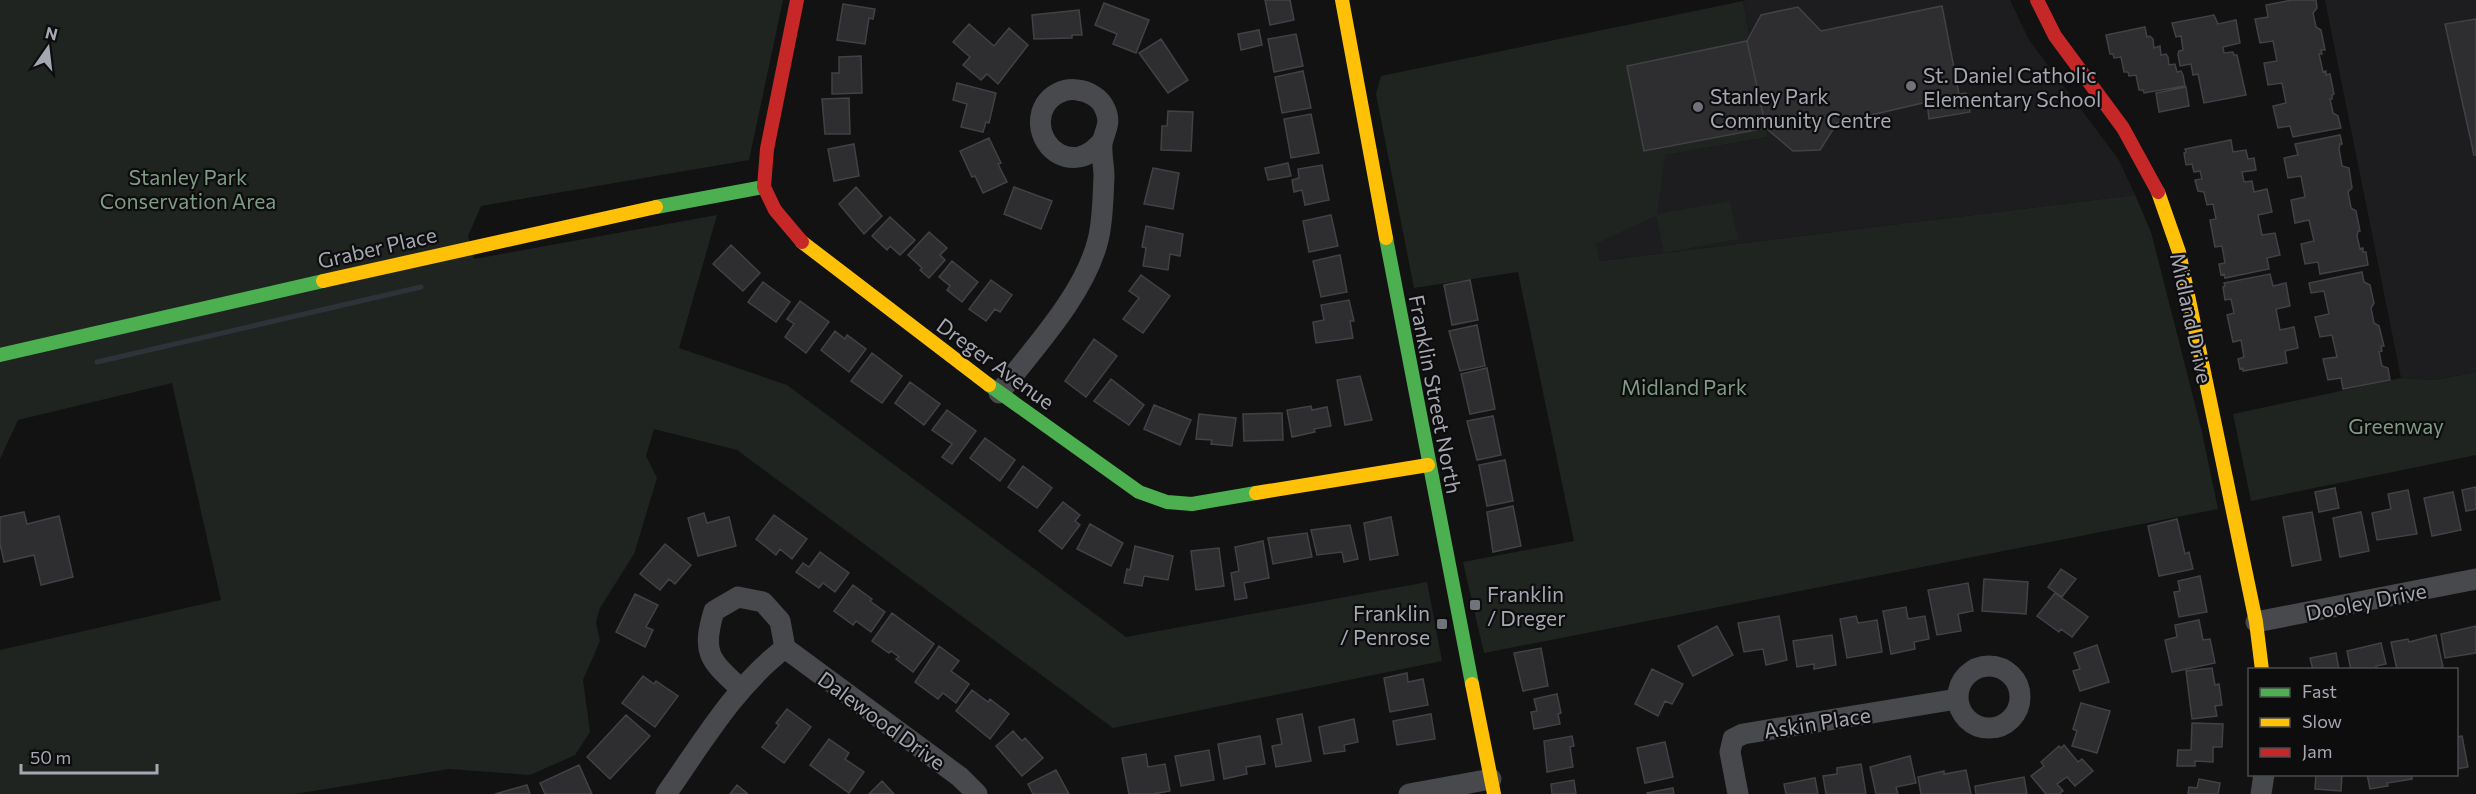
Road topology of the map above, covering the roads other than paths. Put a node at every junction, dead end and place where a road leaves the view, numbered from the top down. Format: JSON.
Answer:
{"nodes":[{"id":1,"x":797,"y":0,"type":"edge"},
{"id":2,"x":1342,"y":0,"type":"edge"},
{"id":3,"x":2037,"y":0,"type":"edge"},
{"id":4,"x":1102,"y":142,"type":"dead end"},
{"id":5,"x":764,"y":187,"type":"junction"},
{"id":6,"x":0,"y":355,"type":"edge"},
{"id":7,"x":999,"y":393,"type":"junction"},
{"id":8,"x":1428,"y":465,"type":"junction"},
{"id":9,"x":2476,"y":579,"type":"edge"},
{"id":10,"x":2256,"y":622,"type":"junction"},
{"id":11,"x":785,"y":648,"type":"junction"},
{"id":12,"x":2262,"y":668,"type":"edge"},
{"id":13,"x":741,"y":689,"type":"junction"},
{"id":14,"x":1957,"y":699,"type":"dead end"},
{"id":15,"x":2264,"y":776,"type":"edge"},
{"id":16,"x":1492,"y":786,"type":"edge"},
{"id":17,"x":666,"y":794,"type":"edge"},
{"id":18,"x":977,"y":794,"type":"edge"},
{"id":19,"x":1409,"y":794,"type":"edge"},
{"id":20,"x":1738,"y":794,"type":"edge"},
{"id":21,"x":2261,"y":794,"type":"edge"}],
"edges":[{"from":1,"to":5,"type":"street"},
{"from":2,"to":8,"type":"street","name":"Franklin Street North"},
{"from":3,"to":10,"type":"street","name":"Midland Drive"},
{"from":4,"to":7,"type":"street"},
{"from":5,"to":6,"type":"street","name":"Graber Place"},
{"from":5,"to":7,"type":"street","name":"Dreger Avenue"},
{"from":7,"to":8,"type":"street","name":"Dreger Avenue"},
{"from":8,"to":16,"type":"street","name":"Franklin Street North"},
{"from":9,"to":10,"type":"street","name":"Dooley Drive"},
{"from":10,"to":12,"type":"street","name":"Midland Drive"},
{"from":11,"to":13,"type":"street"},
{"from":11,"to":13,"type":"street"},
{"from":11,"to":18,"type":"street","name":"Dalewood Drive"},
{"from":13,"to":17,"type":"street"},
{"from":14,"to":20,"type":"street","name":"Askin Place"},
{"from":15,"to":21,"type":"street"},
{"from":16,"to":19,"type":"street"}]}
